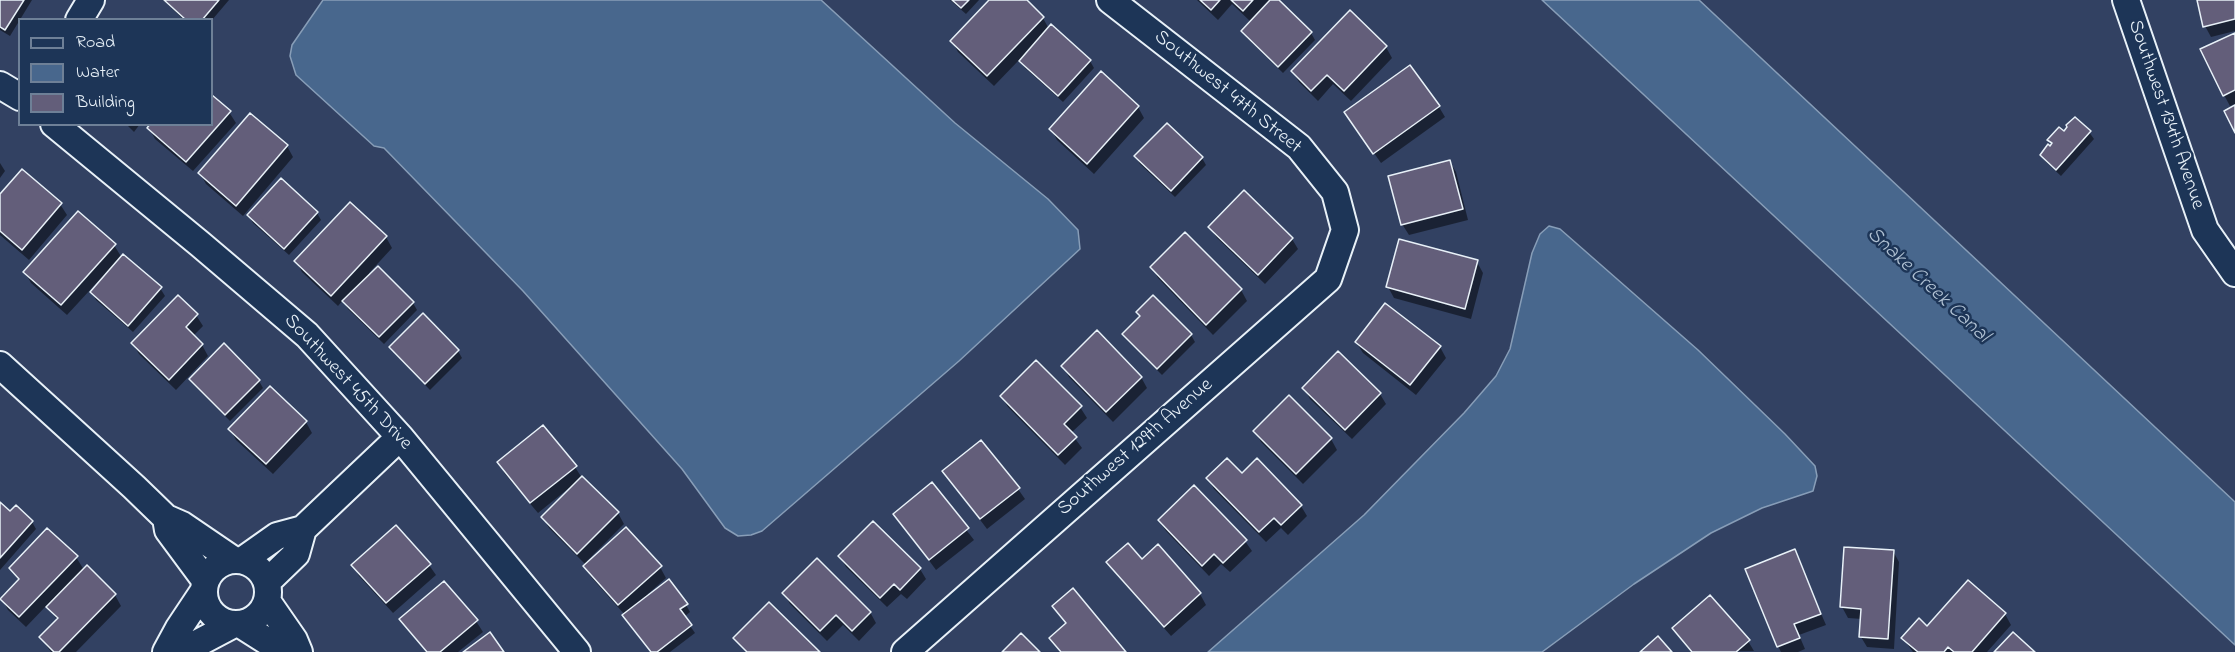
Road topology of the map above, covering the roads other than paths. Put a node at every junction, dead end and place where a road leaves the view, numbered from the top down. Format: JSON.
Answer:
{"nodes":[{"id":1,"x":91,"y":0,"type":"edge"},
{"id":2,"x":1110,"y":0,"type":"edge"},
{"id":3,"x":2126,"y":0,"type":"edge"},
{"id":4,"x":80,"y":18,"type":"edge"},
{"id":5,"x":0,"y":85,"type":"edge"},
{"id":6,"x":18,"y":96,"type":"edge"},
{"id":7,"x":56,"y":126,"type":"edge"},
{"id":8,"x":1345,"y":230,"type":"joint"},
{"id":9,"x":2235,"y":273,"type":"edge"},
{"id":10,"x":0,"y":365,"type":"edge"},
{"id":11,"x":400,"y":437,"type":"junction"},
{"id":12,"x":165,"y":518,"type":"junction"},
{"id":13,"x":303,"y":529,"type":"junction"},
{"id":14,"x":238,"y":560,"type":"junction"},
{"id":15,"x":204,"y":586,"type":"junction"},
{"id":16,"x":267,"y":592,"type":"junction"},
{"id":17,"x":237,"y":624,"type":"junction"},
{"id":18,"x":166,"y":652,"type":"edge"},
{"id":19,"x":181,"y":652,"type":"edge"},
{"id":20,"x":284,"y":652,"type":"edge"},
{"id":21,"x":299,"y":652,"type":"edge"},
{"id":22,"x":577,"y":652,"type":"edge"},
{"id":23,"x":905,"y":652,"type":"edge"}],
"edges":[{"from":1,"to":4,"type":"street"},
{"from":2,"to":8,"type":"street","name":"Southwest 47th Street"},
{"from":3,"to":9,"type":"street","name":"Southwest 134th Avenue"},
{"from":5,"to":6,"type":"street"},
{"from":7,"to":11,"type":"street","name":"Southwest 45th Drive"},
{"from":8,"to":23,"type":"street","name":"Southwest 129th Avenue"},
{"from":10,"to":12,"type":"street"},
{"from":11,"to":13,"type":"street"},
{"from":11,"to":22,"type":"street","name":"Southwest 45th Drive"},
{"from":12,"to":14,"type":"street"},
{"from":12,"to":15,"type":"street"},
{"from":13,"to":14,"type":"street"},
{"from":13,"to":16,"type":"street"},
{"from":14,"to":15,"type":"street"},
{"from":14,"to":16,"type":"street"},
{"from":15,"to":17,"type":"street"},
{"from":15,"to":18,"type":"street"},
{"from":16,"to":17,"type":"street"},
{"from":16,"to":21,"type":"street"},
{"from":17,"to":19,"type":"street"},
{"from":17,"to":20,"type":"street"}]}
